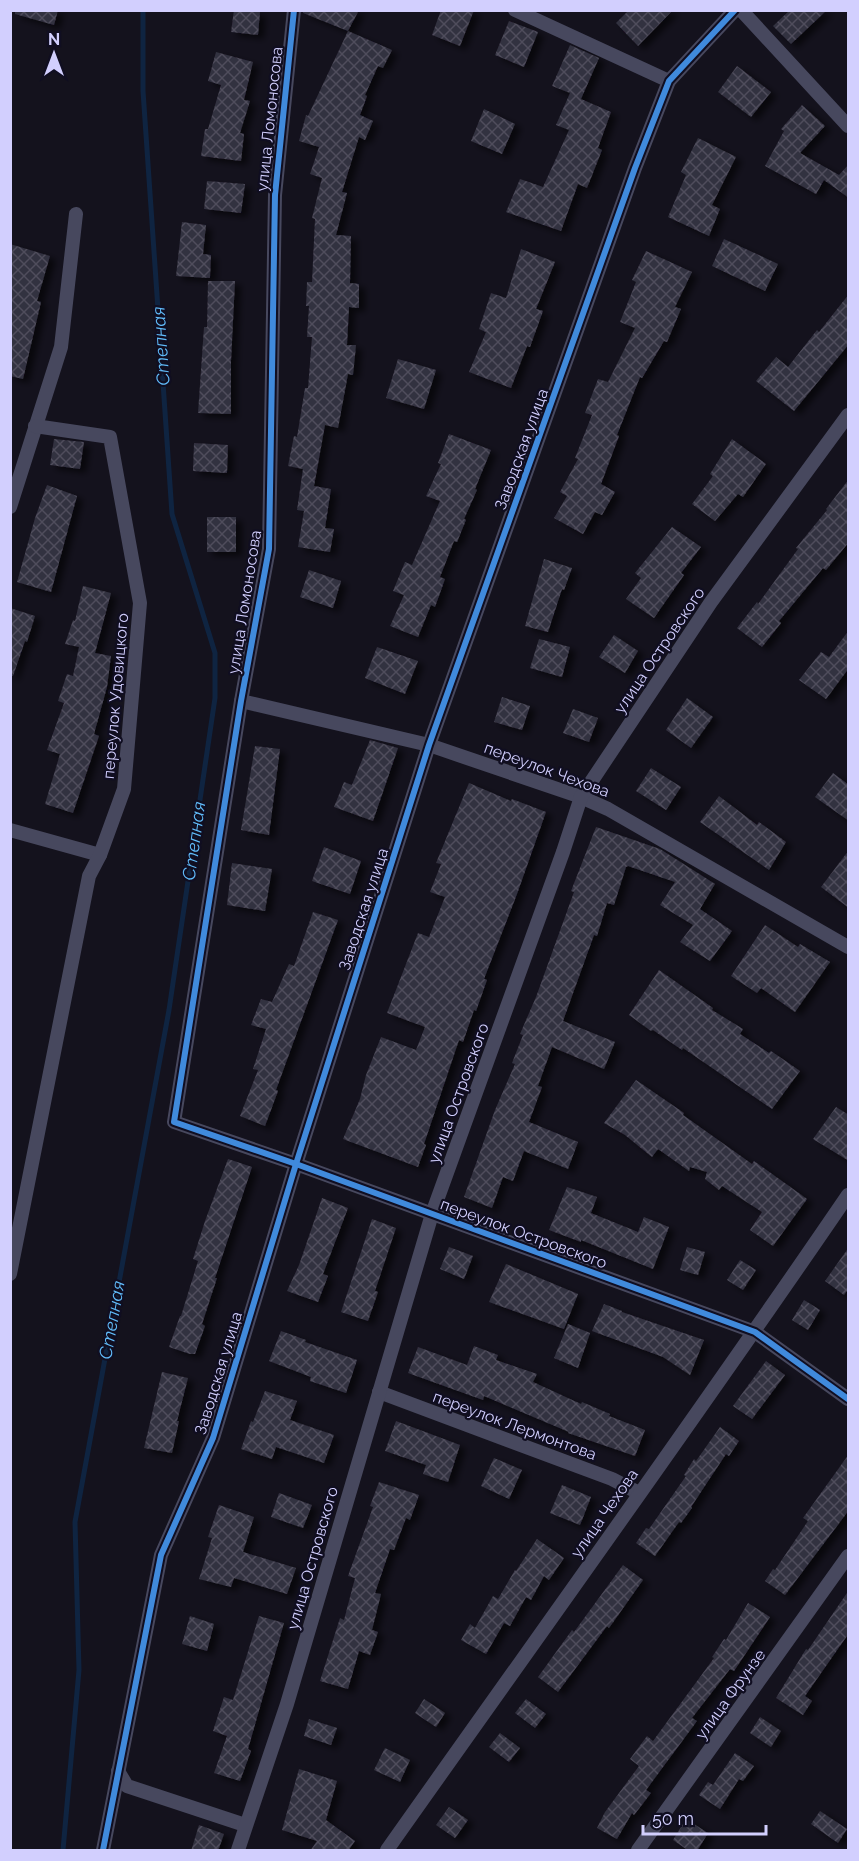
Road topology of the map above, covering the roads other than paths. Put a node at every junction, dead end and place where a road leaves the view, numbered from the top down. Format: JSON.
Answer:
{"nodes":[{"id":1,"x":294,"y":10,"type":"edge"},
{"id":2,"x":514,"y":10,"type":"edge"},
{"id":3,"x":735,"y":10,"type":"edge"},
{"id":4,"x":741,"y":10,"type":"edge"},
{"id":5,"x":669,"y":81,"type":"junction"},
{"id":6,"x":849,"y":126,"type":"edge"},
{"id":7,"x":76,"y":214,"type":"dead end"},
{"id":8,"x":849,"y":415,"type":"edge"},
{"id":9,"x":35,"y":426,"type":"junction"},
{"id":10,"x":10,"y":507,"type":"edge"},
{"id":11,"x":242,"y":700,"type":"junction"},
{"id":12,"x":429,"y":745,"type":"junction"},
{"id":13,"x":581,"y":797,"type":"junction"},
{"id":14,"x":10,"y":830,"type":"edge"},
{"id":15,"x":100,"y":855,"type":"junction"},
{"id":16,"x":847,"y":943,"type":"edge"},
{"id":17,"x":174,"y":1122,"type":"joint"},
{"id":18,"x":296,"y":1164,"type":"junction"},
{"id":19,"x":849,"y":1195,"type":"edge"},
{"id":20,"x":432,"y":1214,"type":"junction"},
{"id":21,"x":10,"y":1274,"type":"edge"},
{"id":22,"x":755,"y":1332,"type":"junction"},
{"id":23,"x":379,"y":1392,"type":"junction"},
{"id":24,"x":849,"y":1399,"type":"edge"},
{"id":25,"x":639,"y":1493,"type":"junction"},
{"id":26,"x":849,"y":1556,"type":"edge"},
{"id":27,"x":118,"y":1771,"type":"junction"},
{"id":28,"x":246,"y":1825,"type":"junction"},
{"id":29,"x":103,"y":1851,"type":"edge"},
{"id":30,"x":238,"y":1851,"type":"edge"},
{"id":31,"x":387,"y":1851,"type":"edge"},
{"id":32,"x":638,"y":1851,"type":"edge"}],
"edges":[{"from":1,"to":11,"type":"street","name":"улица Ломоносова"},
{"from":2,"to":5,"type":"street"},
{"from":3,"to":5,"type":"street","name":"Заводская улица"},
{"from":4,"to":6,"type":"street"},
{"from":5,"to":12,"type":"street","name":"Заводская улица"},
{"from":7,"to":9,"type":"street"},
{"from":8,"to":13,"type":"street","name":"улица Островского"},
{"from":9,"to":10,"type":"street"},
{"from":9,"to":15,"type":"street","name":"переулок Удовицкого"},
{"from":11,"to":12,"type":"street","name":"переулок Чехова"},
{"from":11,"to":17,"type":"street","name":"улица Ломоносова"},
{"from":12,"to":13,"type":"street","name":"переулок Чехова"},
{"from":12,"to":18,"type":"street","name":"Заводская улица"},
{"from":13,"to":16,"type":"street","name":"переулок Чехова"},
{"from":13,"to":20,"type":"street","name":"улица Островского"},
{"from":14,"to":15,"type":"street"},
{"from":15,"to":21,"type":"street","name":"переулок Удовицкого"},
{"from":17,"to":18,"type":"street","name":"переулок Островского"},
{"from":18,"to":20,"type":"street","name":"переулок Островского"},
{"from":18,"to":27,"type":"street","name":"Заводская улица"},
{"from":19,"to":22,"type":"street","name":"улица Чехова"},
{"from":20,"to":22,"type":"street","name":"переулок Островского"},
{"from":20,"to":23,"type":"street","name":"улица Островского"},
{"from":22,"to":24,"type":"street","name":"переулок Островского"},
{"from":22,"to":25,"type":"street","name":"улица Чехова"},
{"from":23,"to":25,"type":"street","name":"переулок Лермонтова"},
{"from":23,"to":28,"type":"street","name":"улица Островского"},
{"from":25,"to":31,"type":"street","name":"улица Чехова"},
{"from":26,"to":32,"type":"street","name":"улица Фрунзе"},
{"from":27,"to":28,"type":"street"},
{"from":27,"to":29,"type":"street","name":"Заводская улица"},
{"from":28,"to":30,"type":"street","name":"улица Островского"}]}
